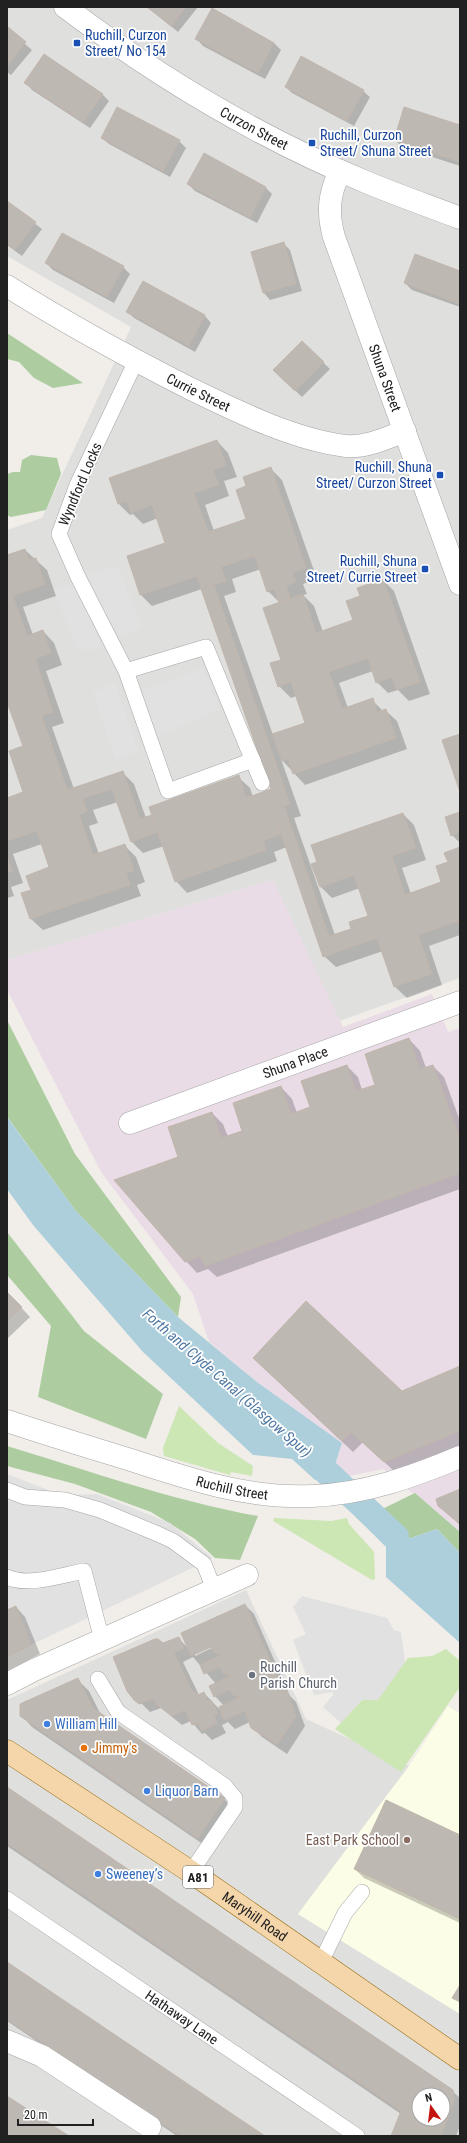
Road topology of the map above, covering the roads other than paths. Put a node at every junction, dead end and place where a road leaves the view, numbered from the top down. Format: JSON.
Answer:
{"nodes":[{"id":1,"x":65,"y":7,"type":"edge"},
{"id":2,"x":340,"y":171,"type":"junction"},
{"id":3,"x":460,"y":218,"type":"edge"},
{"id":4,"x":7,"y":286,"type":"edge"},
{"id":5,"x":136,"y":361,"type":"junction"},
{"id":6,"x":405,"y":431,"type":"junction"},
{"id":7,"x":460,"y":584,"type":"edge"},
{"id":8,"x":126,"y":671,"type":"junction"},
{"id":9,"x":253,"y":760,"type":"junction"},
{"id":10,"x":262,"y":783,"type":"dead end"},
{"id":11,"x":460,"y":1002,"type":"edge"},
{"id":12,"x":130,"y":1123,"type":"dead end"},
{"id":13,"x":7,"y":1421,"type":"edge"},
{"id":14,"x":460,"y":1457,"type":"edge"},
{"id":15,"x":7,"y":1490,"type":"edge"},
{"id":16,"x":247,"y":1575,"type":"dead end"},
{"id":17,"x":7,"y":1577,"type":"edge"},
{"id":18,"x":214,"y":1590,"type":"junction"},
{"id":19,"x":102,"y":1640,"type":"junction"},
{"id":20,"x":98,"y":1679,"type":"dead end"},
{"id":21,"x":7,"y":1684,"type":"edge"},
{"id":22,"x":7,"y":1751,"type":"edge"},
{"id":23,"x":191,"y":1872,"type":"junction"},
{"id":24,"x":362,"y":1892,"type":"dead end"},
{"id":25,"x":7,"y":1899,"type":"edge"},
{"id":26,"x":320,"y":1964,"type":"junction"},
{"id":27,"x":7,"y":2041,"type":"edge"},
{"id":28,"x":460,"y":2059,"type":"edge"},
{"id":29,"x":150,"y":2127,"type":"dead end"},
{"id":30,"x":357,"y":2136,"type":"edge"}],
"edges":[{"from":1,"to":2,"type":"street","name":"Curzon Street"},
{"from":2,"to":3,"type":"street","name":"Curzon Street"},
{"from":2,"to":6,"type":"street","name":"Shuna Street"},
{"from":4,"to":5,"type":"street","name":"Currie Street"},
{"from":5,"to":6,"type":"street","name":"Currie Street"},
{"from":5,"to":8,"type":"lane","name":"Wyndford Locks"},
{"from":6,"to":7,"type":"street","name":"Shuna Street"},
{"from":8,"to":9,"type":"lane"},
{"from":8,"to":9,"type":"lane","name":"Wyndford Locks"},
{"from":9,"to":10,"type":"lane"},
{"from":11,"to":12,"type":"street","name":"Shuna Place"},
{"from":13,"to":14,"type":"street","name":"Ruchill Street"},
{"from":15,"to":18,"type":"lane"},
{"from":16,"to":18,"type":"street"},
{"from":17,"to":19,"type":"lane"},
{"from":18,"to":19,"type":"street"},
{"from":19,"to":21,"type":"street"},
{"from":20,"to":23,"type":"lane"},
{"from":22,"to":23,"type":"main road","name":"Maryhill Road","number":"A81"},
{"from":23,"to":26,"type":"main road","name":"Maryhill Road","number":"A81"},
{"from":24,"to":26,"type":"lane"},
{"from":25,"to":30,"type":"lane","name":"Hathaway Lane"},
{"from":26,"to":28,"type":"main road","name":"Maryhill Road","number":"A81"},
{"from":27,"to":29,"type":"street"}]}
